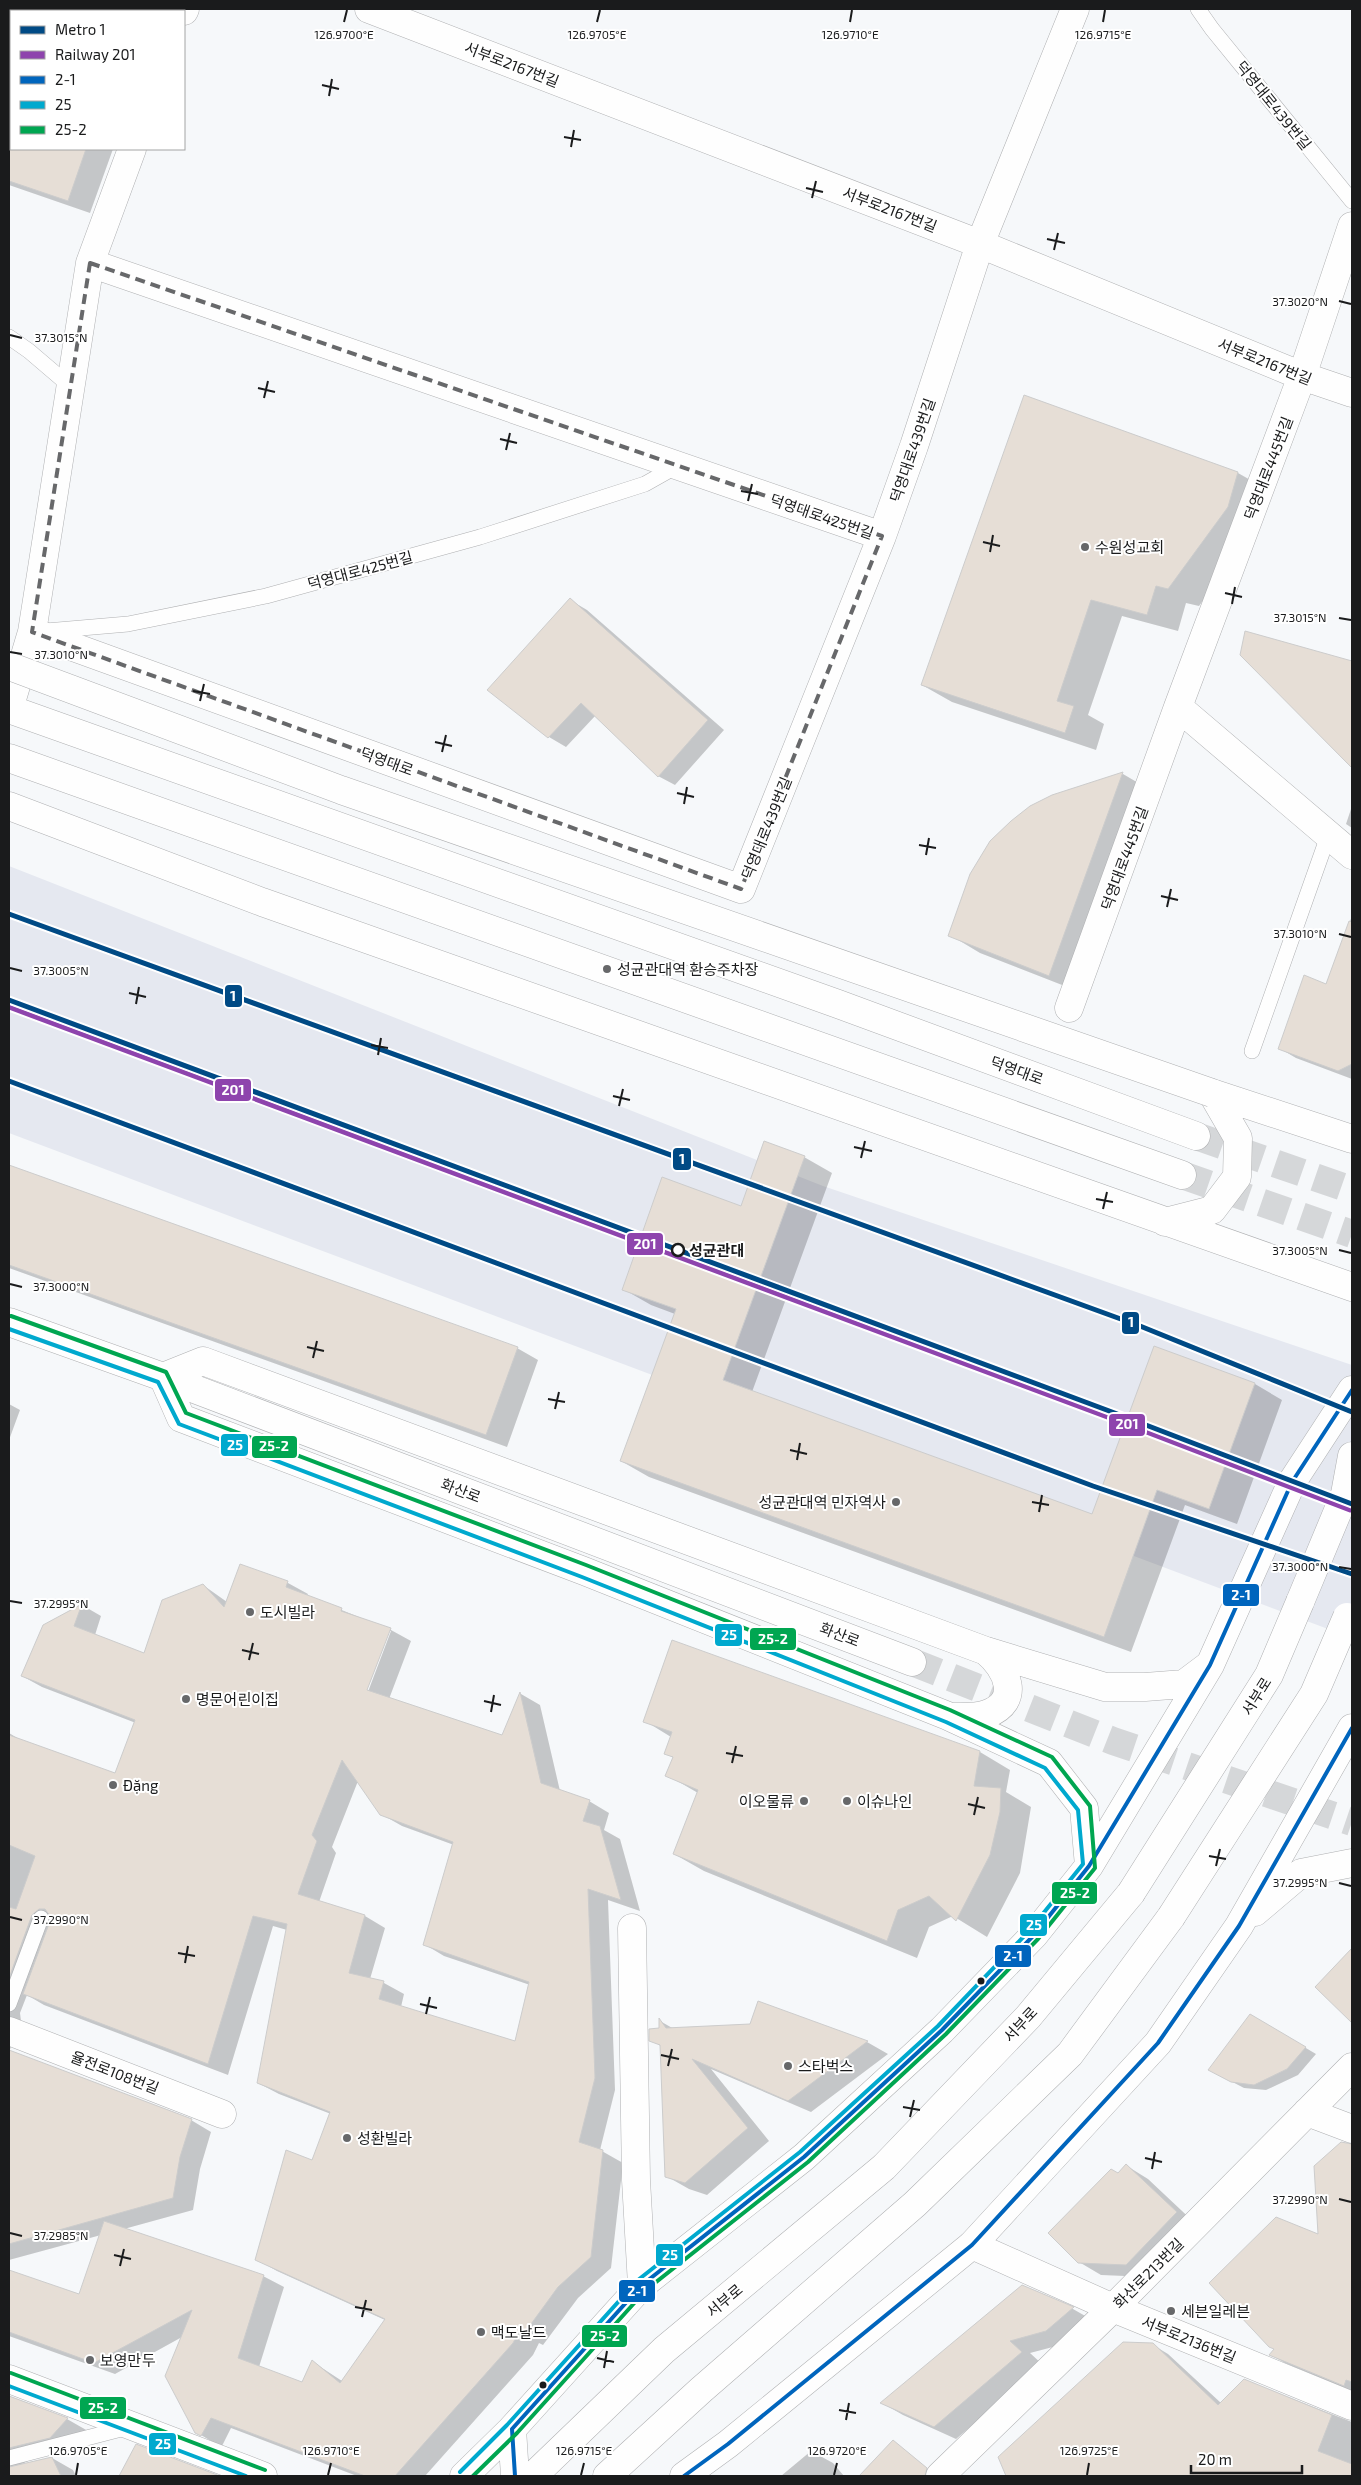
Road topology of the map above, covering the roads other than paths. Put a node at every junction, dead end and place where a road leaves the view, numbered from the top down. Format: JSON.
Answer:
{"nodes":[{"id":1,"x":370,"y":9,"type":"edge"},
{"id":2,"x":1076,"y":9,"type":"edge"},
{"id":3,"x":1198,"y":9,"type":"edge"},
{"id":4,"x":132,"y":150,"type":"edge"},
{"id":5,"x":1352,"y":201,"type":"edge"},
{"id":6,"x":1352,"y":226,"type":"edge"},
{"id":7,"x":980,"y":244,"type":"junction"},
{"id":8,"x":90,"y":263,"type":"junction"},
{"id":9,"x":9,"y":338,"type":"edge"},
{"id":10,"x":1302,"y":376,"type":"junction"},
{"id":11,"x":70,"y":386,"type":"junction"},
{"id":12,"x":1352,"y":393,"type":"edge"},
{"id":13,"x":677,"y":466,"type":"junction"},
{"id":14,"x":882,"y":536,"type":"junction"},
{"id":15,"x":32,"y":632,"type":"junction"},
{"id":16,"x":9,"y":666,"type":"edge"},
{"id":17,"x":1178,"y":708,"type":"junction"},
{"id":18,"x":9,"y":709,"type":"edge"},
{"id":19,"x":9,"y":758,"type":"edge"},
{"id":20,"x":9,"y":806,"type":"edge"},
{"id":21,"x":1328,"y":836,"type":"junction"},
{"id":22,"x":1352,"y":855,"type":"edge"},
{"id":23,"x":741,"y":889,"type":"joint"},
{"id":24,"x":1070,"y":1008,"type":"dead end"},
{"id":25,"x":1252,"y":1051,"type":"dead end"},
{"id":26,"x":1212,"y":1093,"type":"junction"},
{"id":27,"x":1196,"y":1136,"type":"tunnel mouth"},
{"id":28,"x":1352,"y":1139,"type":"edge"},
{"id":29,"x":1182,"y":1175,"type":"tunnel mouth"},
{"id":30,"x":1165,"y":1222,"type":"junction"},
{"id":31,"x":1352,"y":1287,"type":"edge"},
{"id":32,"x":9,"y":1322,"type":"edge"},
{"id":33,"x":163,"y":1377,"type":"junction"},
{"id":34,"x":1352,"y":1390,"type":"edge"},
{"id":35,"x":1352,"y":1456,"type":"edge"},
{"id":36,"x":1352,"y":1604,"type":"edge"},
{"id":37,"x":986,"y":1651,"type":"junction"},
{"id":38,"x":912,"y":1662,"type":"tunnel mouth"},
{"id":39,"x":1210,"y":1665,"type":"junction"},
{"id":40,"x":948,"y":1716,"type":"junction"},
{"id":41,"x":1352,"y":1728,"type":"edge"},
{"id":42,"x":1352,"y":1864,"type":"edge"},
{"id":43,"x":1089,"y":1866,"type":"junction"},
{"id":44,"x":41,"y":1918,"type":"dead end"},
{"id":45,"x":1239,"y":1926,"type":"junction"},
{"id":46,"x":632,"y":1928,"type":"dead end"},
{"id":47,"x":9,"y":2004,"type":"edge"},
{"id":48,"x":9,"y":2031,"type":"edge"},
{"id":49,"x":1352,"y":2067,"type":"edge"},
{"id":50,"x":1307,"y":2112,"type":"junction"},
{"id":51,"x":222,"y":2114,"type":"dead end"},
{"id":52,"x":1352,"y":2129,"type":"edge"},
{"id":53,"x":972,"y":2245,"type":"junction"},
{"id":54,"x":642,"y":2286,"type":"junction"},
{"id":55,"x":1113,"y":2308,"type":"junction"},
{"id":56,"x":9,"y":2379,"type":"edge"},
{"id":57,"x":1352,"y":2406,"type":"edge"},
{"id":58,"x":130,"y":2427,"type":"junction"},
{"id":59,"x":512,"y":2428,"type":"junction"},
{"id":60,"x":9,"y":2458,"type":"edge"},
{"id":61,"x":263,"y":2476,"type":"edge"},
{"id":62,"x":464,"y":2476,"type":"edge"},
{"id":63,"x":515,"y":2476,"type":"edge"},
{"id":64,"x":533,"y":2476,"type":"edge"},
{"id":65,"x":607,"y":2476,"type":"edge"},
{"id":66,"x":684,"y":2476,"type":"edge"},
{"id":67,"x":940,"y":2476,"type":"edge"}],
"edges":[{"from":1,"to":7,"type":"street","name":"서부로2167번길"},
{"from":2,"to":7,"type":"street","name":"덕영대로439번길"},
{"from":3,"to":5,"type":"lane","name":"덕영대로439번길"},
{"from":4,"to":8,"type":"street"},
{"from":6,"to":10,"type":"street","name":"덕영대로445번길"},
{"from":7,"to":10,"type":"street","name":"서부로2167번길"},
{"from":7,"to":14,"type":"street","name":"덕영대로439번길"},
{"from":8,"to":11,"type":"street"},
{"from":8,"to":13,"type":"street","name":"덕영대로425번길"},
{"from":9,"to":11,"type":"lane"},
{"from":10,"to":12,"type":"street","name":"서부로2167번길"},
{"from":10,"to":17,"type":"street","name":"덕영대로445번길"},
{"from":11,"to":15,"type":"street"},
{"from":13,"to":14,"type":"street","name":"덕영대로425번길"},
{"from":13,"to":15,"type":"lane","name":"덕영대로425번길"},
{"from":14,"to":23,"type":"street","name":"덕영대로439번길"},
{"from":15,"to":18,"type":"street"},
{"from":15,"to":23,"type":"street","name":"덕영대로"},
{"from":16,"to":26,"type":"street","bridge":true},
{"from":17,"to":21,"type":"street"},
{"from":17,"to":24,"type":"street","name":"덕영대로445번길"},
{"from":18,"to":27,"type":"street","name":"덕영대로"},
{"from":19,"to":29,"type":"street"},
{"from":20,"to":30,"type":"street"},
{"from":21,"to":22,"type":"street"},
{"from":21,"to":25,"type":"lane"},
{"from":26,"to":28,"type":"street"},
{"from":26,"to":30,"type":"street"},
{"from":30,"to":31,"type":"street"},
{"from":32,"to":33,"type":"street","name":"화산로"},
{"from":33,"to":37,"type":"street"},
{"from":33,"to":38,"type":"street","name":"화산로"},
{"from":33,"to":40,"type":"street"},
{"from":34,"to":39,"type":"street"},
{"from":35,"to":64,"type":"street","name":"서부로","bridge":true},
{"from":36,"to":65,"type":"street","bridge":true},
{"from":37,"to":39,"type":"street"},
{"from":37,"to":40,"type":"street"},
{"from":39,"to":43,"type":"street"},
{"from":40,"to":43,"type":"street"},
{"from":41,"to":45,"type":"street"},
{"from":42,"to":45,"type":"street"},
{"from":43,"to":54,"type":"street"},
{"from":44,"to":47,"type":"lane"},
{"from":45,"to":53,"type":"street"},
{"from":46,"to":54,"type":"street"},
{"from":48,"to":51,"type":"street","name":"율전로108번길"},
{"from":49,"to":50,"type":"street","name":"화산로213번길"},
{"from":50,"to":52,"type":"street"},
{"from":50,"to":55,"type":"street","name":"화산로213번길"},
{"from":53,"to":55,"type":"street","name":"서부로2136번길"},
{"from":53,"to":66,"type":"street"},
{"from":54,"to":59,"type":"street"},
{"from":55,"to":57,"type":"street","name":"서부로2136번길"},
{"from":55,"to":67,"type":"street","name":"화산로213번길"},
{"from":56,"to":58,"type":"street"},
{"from":58,"to":60,"type":"lane"},
{"from":58,"to":61,"type":"street"},
{"from":59,"to":62,"type":"street"},
{"from":59,"to":63,"type":"street"}]}
